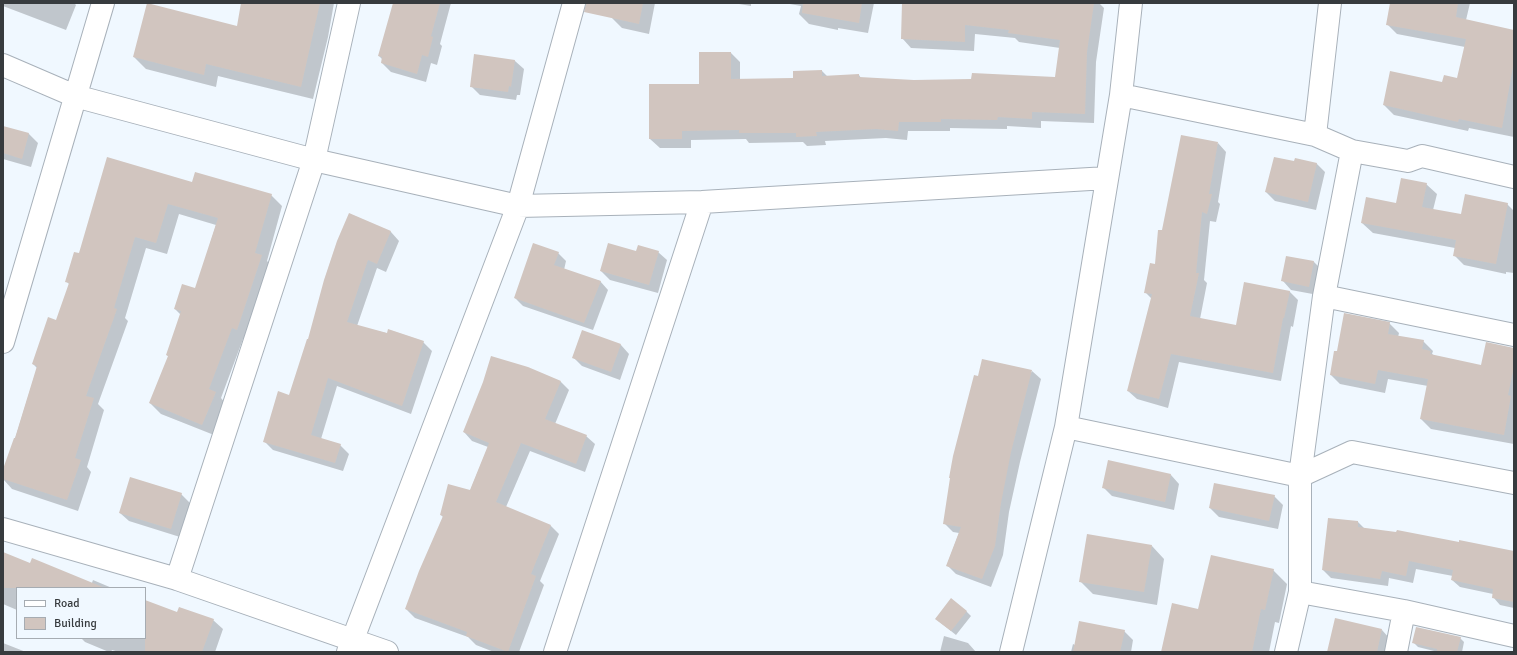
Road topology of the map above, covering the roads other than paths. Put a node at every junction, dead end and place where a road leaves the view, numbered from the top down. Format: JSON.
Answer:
{"nodes":[{"id":1,"x":103,"y":3,"type":"edge"},
{"id":2,"x":348,"y":3,"type":"edge"},
{"id":3,"x":574,"y":3,"type":"edge"},
{"id":4,"x":1130,"y":3,"type":"edge"},
{"id":5,"x":1330,"y":3,"type":"edge"},
{"id":6,"x":3,"y":65,"type":"edge"},
{"id":7,"x":1121,"y":95,"type":"junction"},
{"id":8,"x":75,"y":96,"type":"junction"},
{"id":9,"x":1315,"y":136,"type":"junction"},
{"id":10,"x":1352,"y":151,"type":"junction"},
{"id":11,"x":314,"y":160,"type":"junction"},
{"id":12,"x":1514,"y":177,"type":"edge"},
{"id":13,"x":1107,"y":178,"type":"junction"},
{"id":14,"x":702,"y":202,"type":"junction"},
{"id":15,"x":518,"y":206,"type":"junction"},
{"id":16,"x":1324,"y":296,"type":"junction"},
{"id":17,"x":1514,"y":335,"type":"edge"},
{"id":18,"x":3,"y":342,"type":"edge"},
{"id":19,"x":1066,"y":427,"type":"junction"},
{"id":20,"x":1300,"y":476,"type":"junction"},
{"id":21,"x":1514,"y":483,"type":"edge"},
{"id":22,"x":3,"y":529,"type":"edge"},
{"id":23,"x":177,"y":579,"type":"junction"},
{"id":24,"x":1300,"y":592,"type":"junction"},
{"id":25,"x":1404,"y":611,"type":"junction"},
{"id":26,"x":1514,"y":636,"type":"edge"},
{"id":27,"x":350,"y":646,"type":"edge"},
{"id":28,"x":387,"y":652,"type":"edge"},
{"id":29,"x":555,"y":652,"type":"edge"},
{"id":30,"x":1011,"y":652,"type":"edge"},
{"id":31,"x":1286,"y":652,"type":"edge"},
{"id":32,"x":1396,"y":652,"type":"edge"}],
"edges":[{"from":1,"to":8,"type":"street"},
{"from":2,"to":11,"type":"street"},
{"from":3,"to":15,"type":"street"},
{"from":4,"to":7,"type":"street"},
{"from":5,"to":9,"type":"street"},
{"from":6,"to":8,"type":"street"},
{"from":7,"to":9,"type":"street"},
{"from":7,"to":13,"type":"street"},
{"from":8,"to":11,"type":"street"},
{"from":8,"to":18,"type":"street"},
{"from":9,"to":10,"type":"street"},
{"from":10,"to":12,"type":"street"},
{"from":10,"to":16,"type":"street"},
{"from":11,"to":15,"type":"street"},
{"from":11,"to":23,"type":"street"},
{"from":13,"to":14,"type":"street"},
{"from":13,"to":19,"type":"street"},
{"from":14,"to":15,"type":"street"},
{"from":14,"to":29,"type":"street"},
{"from":15,"to":27,"type":"street"},
{"from":16,"to":17,"type":"street"},
{"from":16,"to":20,"type":"street"},
{"from":19,"to":20,"type":"street"},
{"from":19,"to":30,"type":"street"},
{"from":20,"to":21,"type":"street"},
{"from":20,"to":24,"type":"street"},
{"from":22,"to":23,"type":"street"},
{"from":23,"to":27,"type":"street"},
{"from":24,"to":25,"type":"street"},
{"from":24,"to":31,"type":"street"},
{"from":25,"to":26,"type":"street"},
{"from":25,"to":32,"type":"street"},
{"from":27,"to":28,"type":"street"}]}
